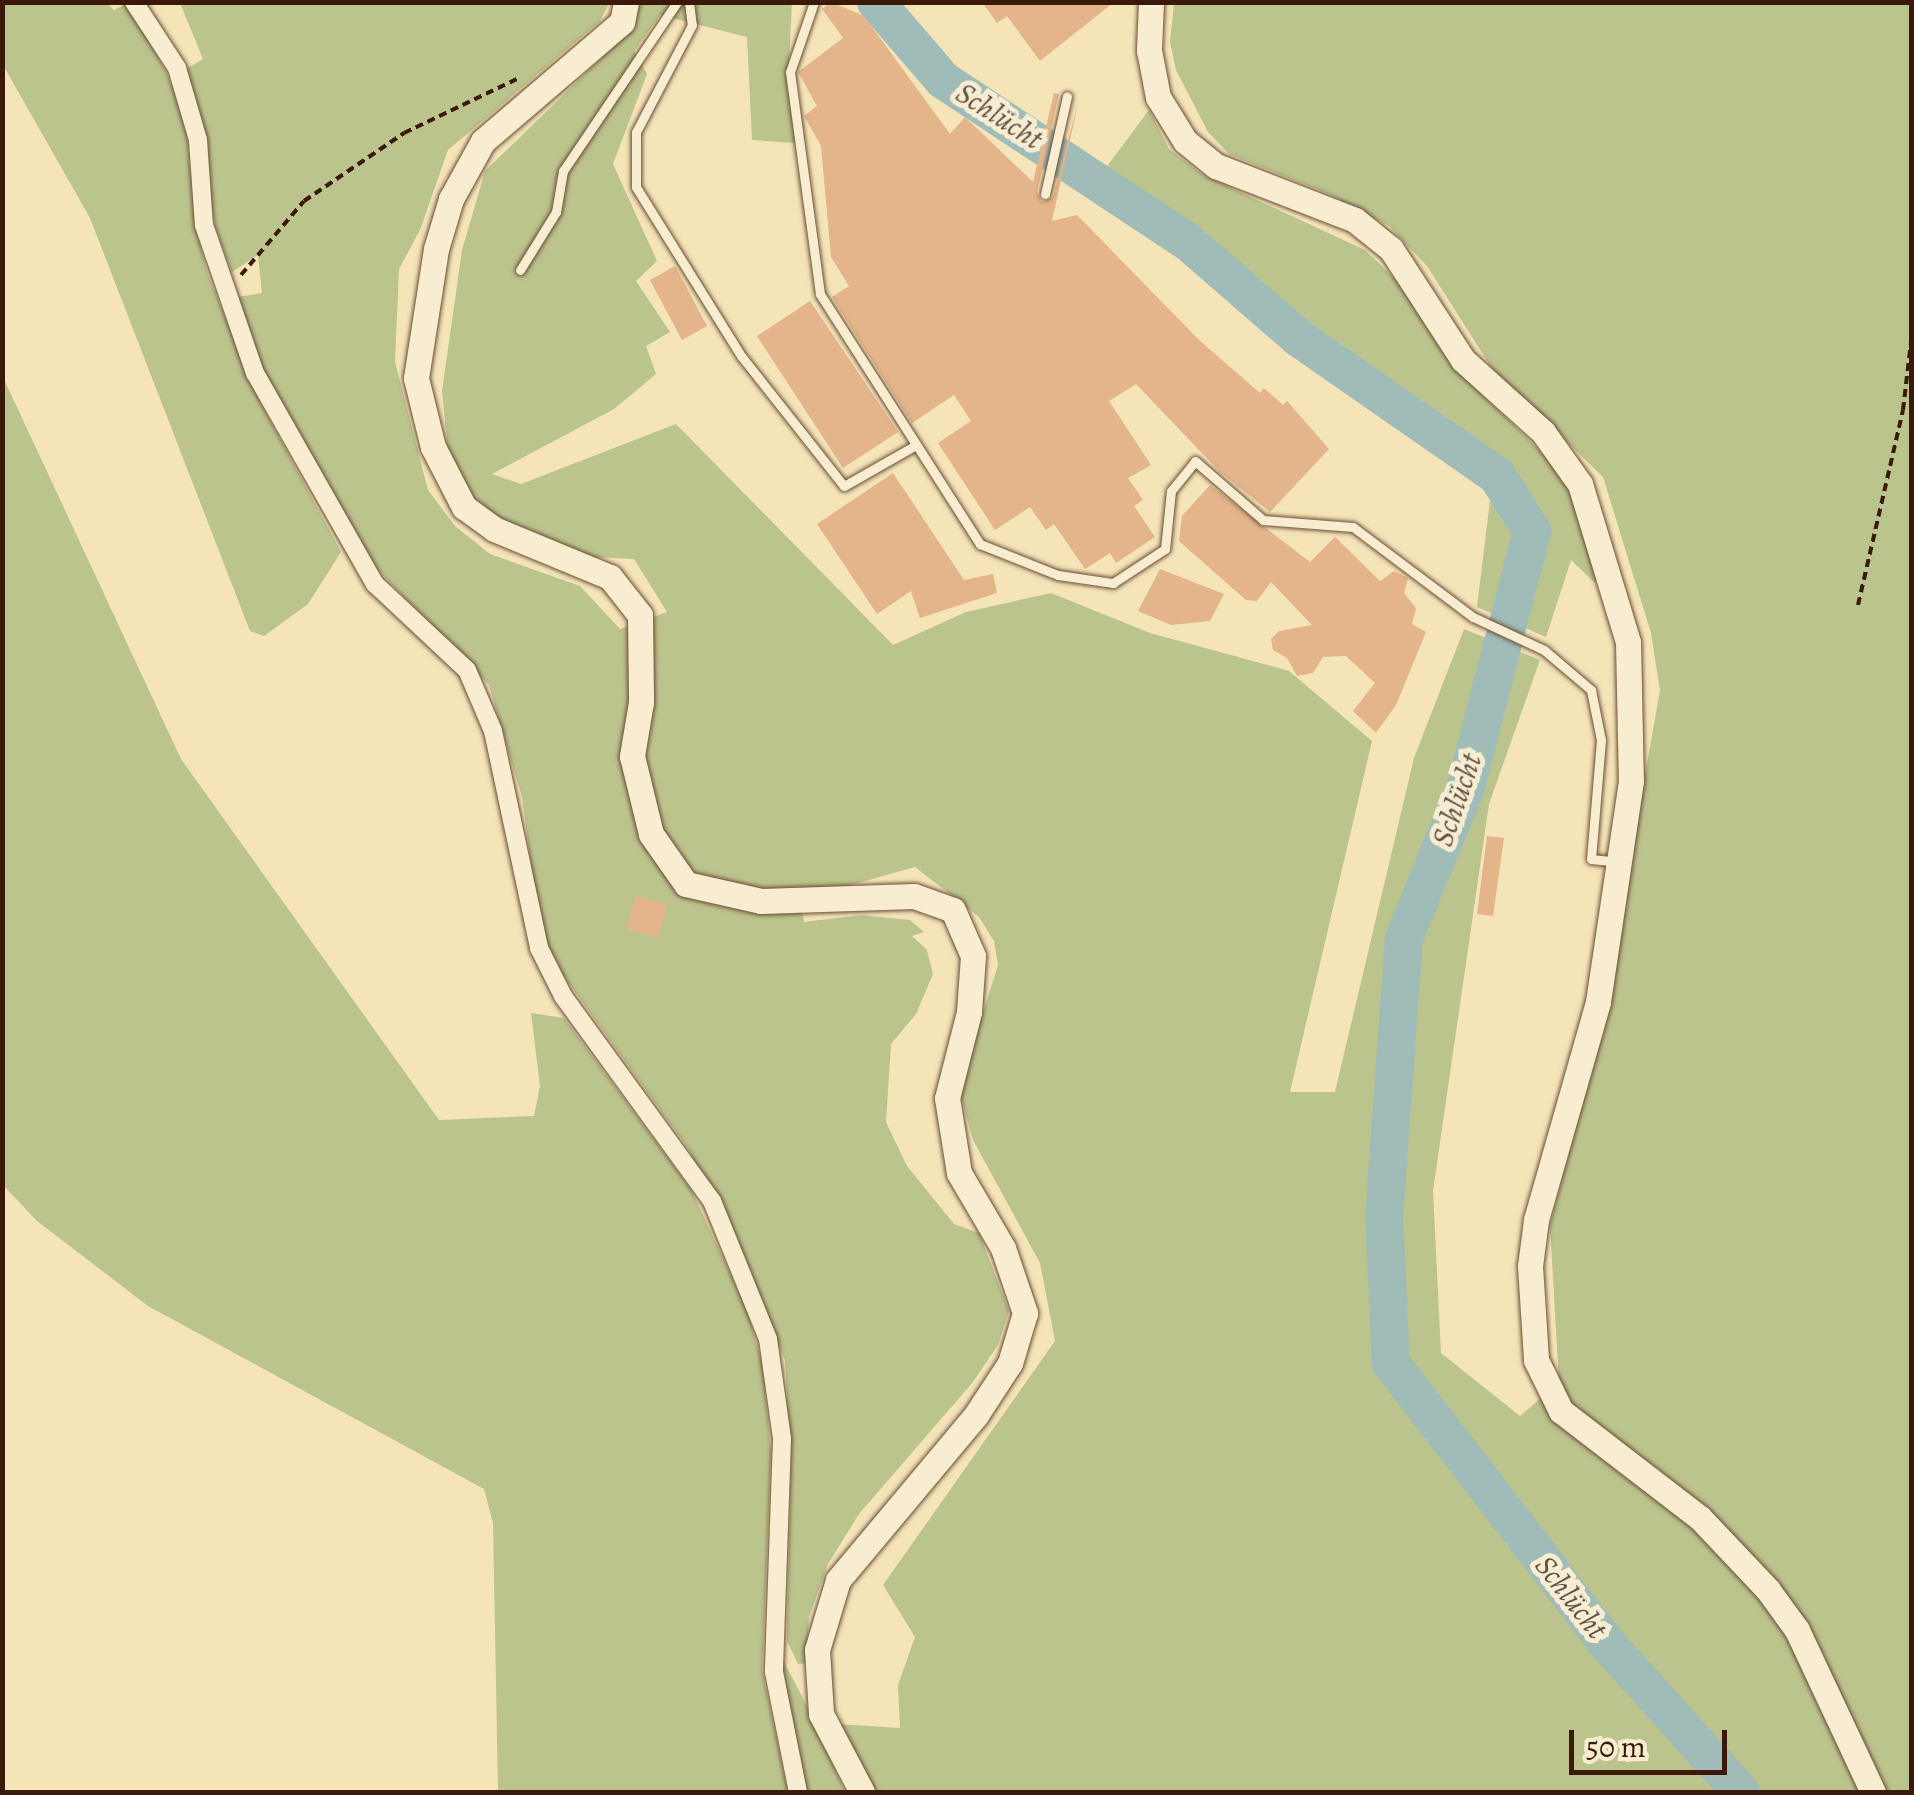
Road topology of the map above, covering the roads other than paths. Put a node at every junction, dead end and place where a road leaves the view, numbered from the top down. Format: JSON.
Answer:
{"nodes":[{"id":1,"x":134,"y":2,"type":"edge"},
{"id":2,"x":626,"y":2,"type":"edge"},
{"id":3,"x":677,"y":2,"type":"edge"},
{"id":4,"x":689,"y":2,"type":"edge"},
{"id":5,"x":814,"y":2,"type":"edge"},
{"id":6,"x":1151,"y":2,"type":"edge"},
{"id":7,"x":1066,"y":96,"type":"dead end"},
{"id":8,"x":1045,"y":194,"type":"dead end"},
{"id":9,"x":520,"y":270,"type":"dead end"},
{"id":10,"x":916,"y":444,"type":"junction"},
{"id":11,"x":1621,"y":863,"type":"junction"},
{"id":12,"x":798,"y":1792,"type":"edge"},
{"id":13,"x":862,"y":1792,"type":"edge"},
{"id":14,"x":1873,"y":1792,"type":"edge"}],
"edges":[{"from":1,"to":12,"type":"street"},
{"from":2,"to":13,"type":"street"},
{"from":3,"to":9,"type":"lane"},
{"from":4,"to":10,"type":"lane"},
{"from":5,"to":10,"type":"lane"},
{"from":6,"to":11,"type":"street"},
{"from":7,"to":8,"type":"lane"},
{"from":10,"to":11,"type":"lane"},
{"from":11,"to":14,"type":"street"}]}
